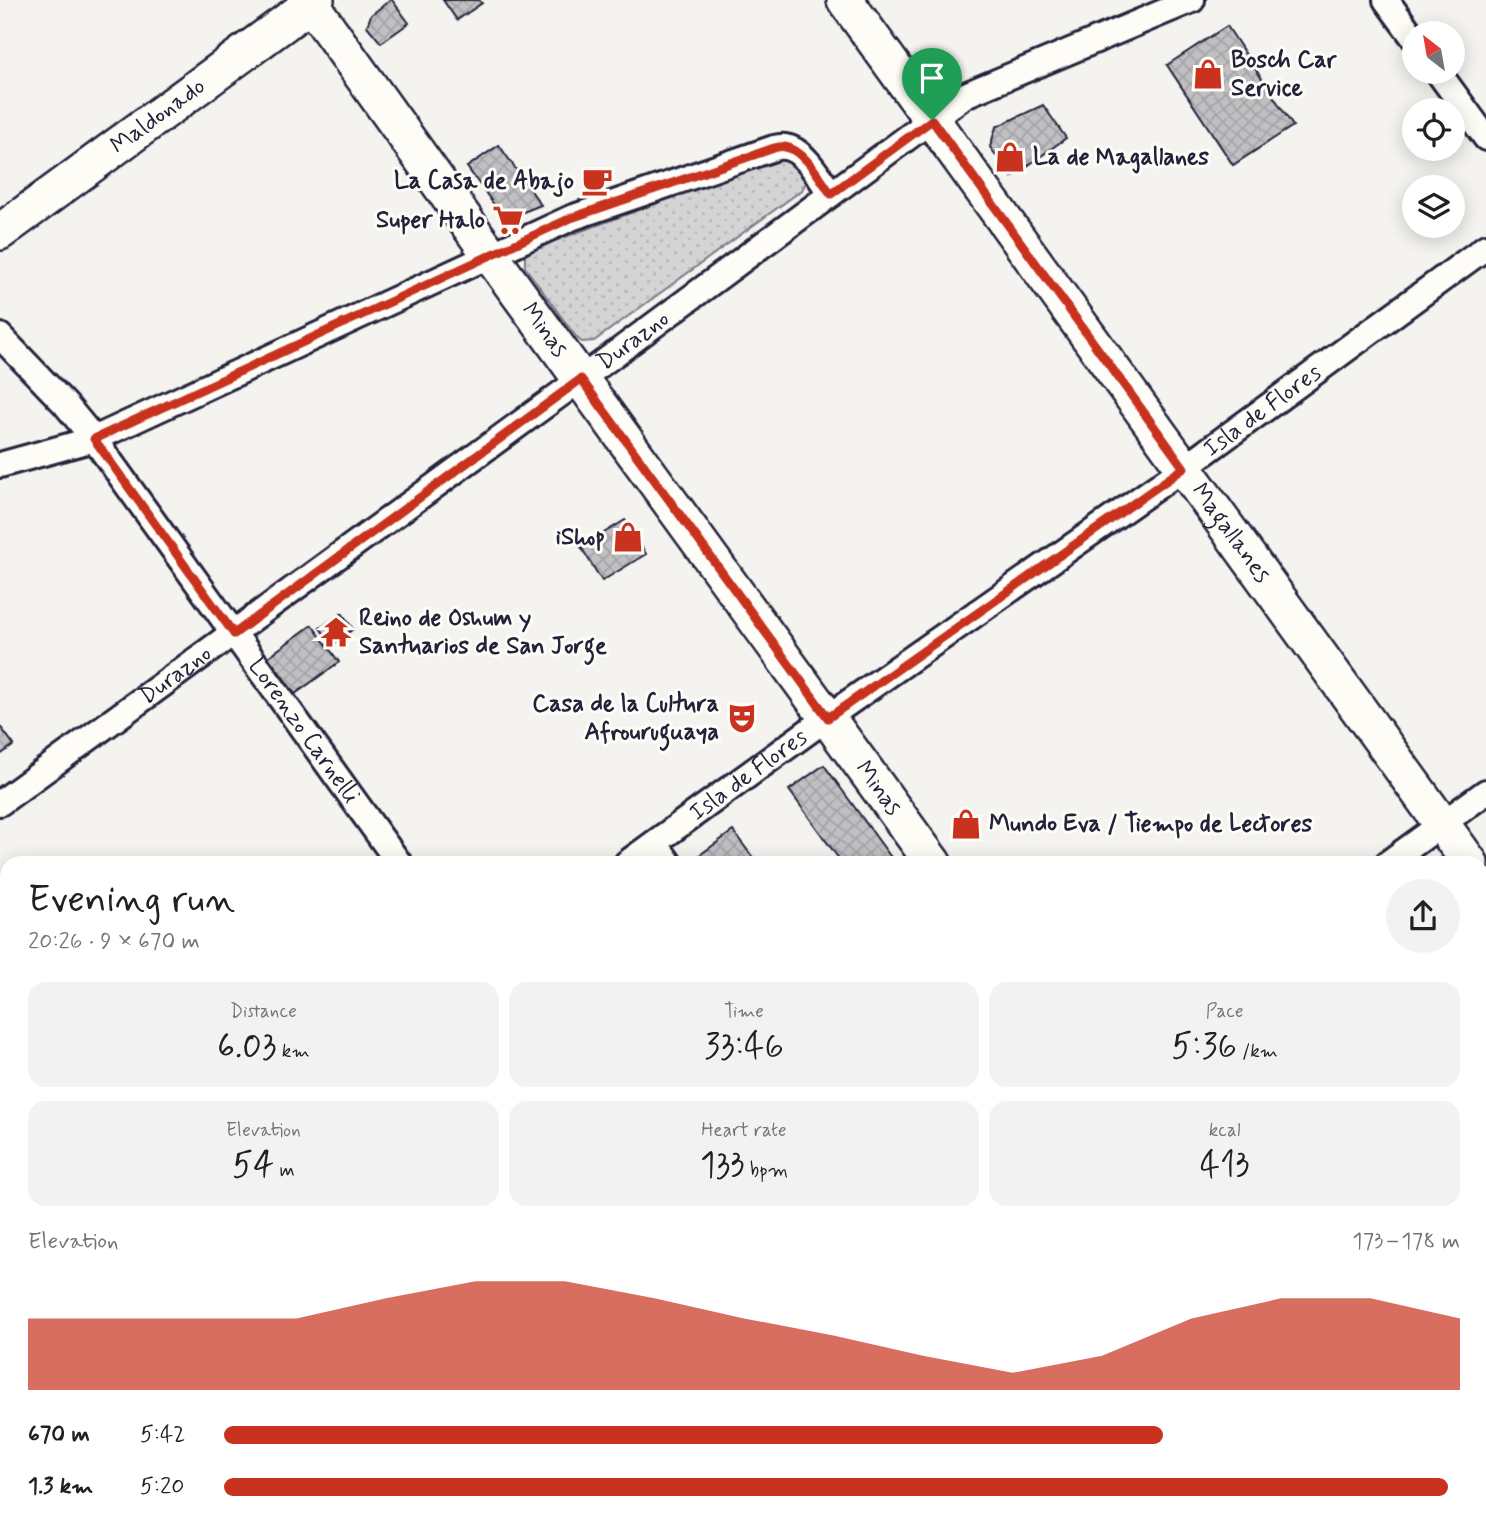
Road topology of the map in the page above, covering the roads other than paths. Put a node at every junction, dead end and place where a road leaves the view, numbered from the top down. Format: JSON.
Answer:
{"nodes":[{"id":1,"x":845,"y":0,"type":"edge"},
{"id":2,"x":1192,"y":0,"type":"edge"},
{"id":3,"x":1386,"y":0,"type":"edge"},
{"id":4,"x":312,"y":1,"type":"edge"},
{"id":5,"x":1402,"y":22,"type":"edge"},
{"id":6,"x":1447,"y":84,"type":"edge"},
{"id":7,"x":932,"y":120,"type":"junction"},
{"id":8,"x":1486,"y":138,"type":"edge"},
{"id":9,"x":831,"y":194,"type":"junction"},
{"id":10,"x":0,"y":232,"type":"edge"},
{"id":11,"x":1486,"y":247,"type":"edge"},
{"id":12,"x":491,"y":256,"type":"junction"},
{"id":13,"x":0,"y":336,"type":"edge"},
{"id":14,"x":581,"y":379,"type":"junction"},
{"id":15,"x":94,"y":439,"type":"junction"},
{"id":16,"x":0,"y":465,"type":"edge"},
{"id":17,"x":1184,"y":468,"type":"junction"},
{"id":18,"x":234,"y":634,"type":"junction"},
{"id":19,"x":828,"y":718,"type":"junction"},
{"id":20,"x":1486,"y":792,"type":"edge"},
{"id":21,"x":0,"y":803,"type":"edge"},
{"id":22,"x":1442,"y":824,"type":"junction"},
{"id":23,"x":655,"y":843,"type":"junction"},
{"id":24,"x":394,"y":856,"type":"edge"},
{"id":25,"x":637,"y":856,"type":"edge"},
{"id":26,"x":665,"y":856,"type":"edge"},
{"id":27,"x":928,"y":856,"type":"edge"},
{"id":28,"x":1398,"y":856,"type":"edge"},
{"id":29,"x":1465,"y":856,"type":"edge"}],
"edges":[{"from":1,"to":7,"type":"street","name":"Magallanes"},
{"from":2,"to":7,"type":"street","name":"Durazno"},
{"from":3,"to":5,"type":"street"},
{"from":4,"to":10,"type":"street","name":"Maldonado"},
{"from":4,"to":12,"type":"street","name":"Minas"},
{"from":6,"to":8,"type":"street"},
{"from":7,"to":9,"type":"street","name":"Durazno"},
{"from":7,"to":17,"type":"street","name":"Magallanes"},
{"from":9,"to":12,"type":"street"},
{"from":9,"to":14,"type":"street","name":"Durazno"},
{"from":11,"to":17,"type":"street","name":"Isla de Flores"},
{"from":12,"to":14,"type":"street","name":"Minas"},
{"from":12,"to":15,"type":"street"},
{"from":13,"to":15,"type":"street","name":"Lorenzo Carnelli"},
{"from":14,"to":18,"type":"street","name":"Durazno"},
{"from":14,"to":19,"type":"street","name":"Minas"},
{"from":15,"to":16,"type":"street"},
{"from":15,"to":18,"type":"street","name":"Lorenzo Carnelli"},
{"from":17,"to":19,"type":"street","name":"Isla de Flores"},
{"from":17,"to":22,"type":"street","name":"Magallanes"},
{"from":18,"to":21,"type":"street","name":"Durazno"},
{"from":18,"to":24,"type":"street","name":"Lorenzo Carnelli"},
{"from":19,"to":23,"type":"street","name":"Isla de Flores"},
{"from":19,"to":27,"type":"street","name":"Minas"},
{"from":20,"to":22,"type":"street"},
{"from":22,"to":28,"type":"street"},
{"from":22,"to":29,"type":"street","name":"Magallanes"},
{"from":23,"to":25,"type":"street","name":"Isla de Flores"},
{"from":23,"to":26,"type":"street"}]}
